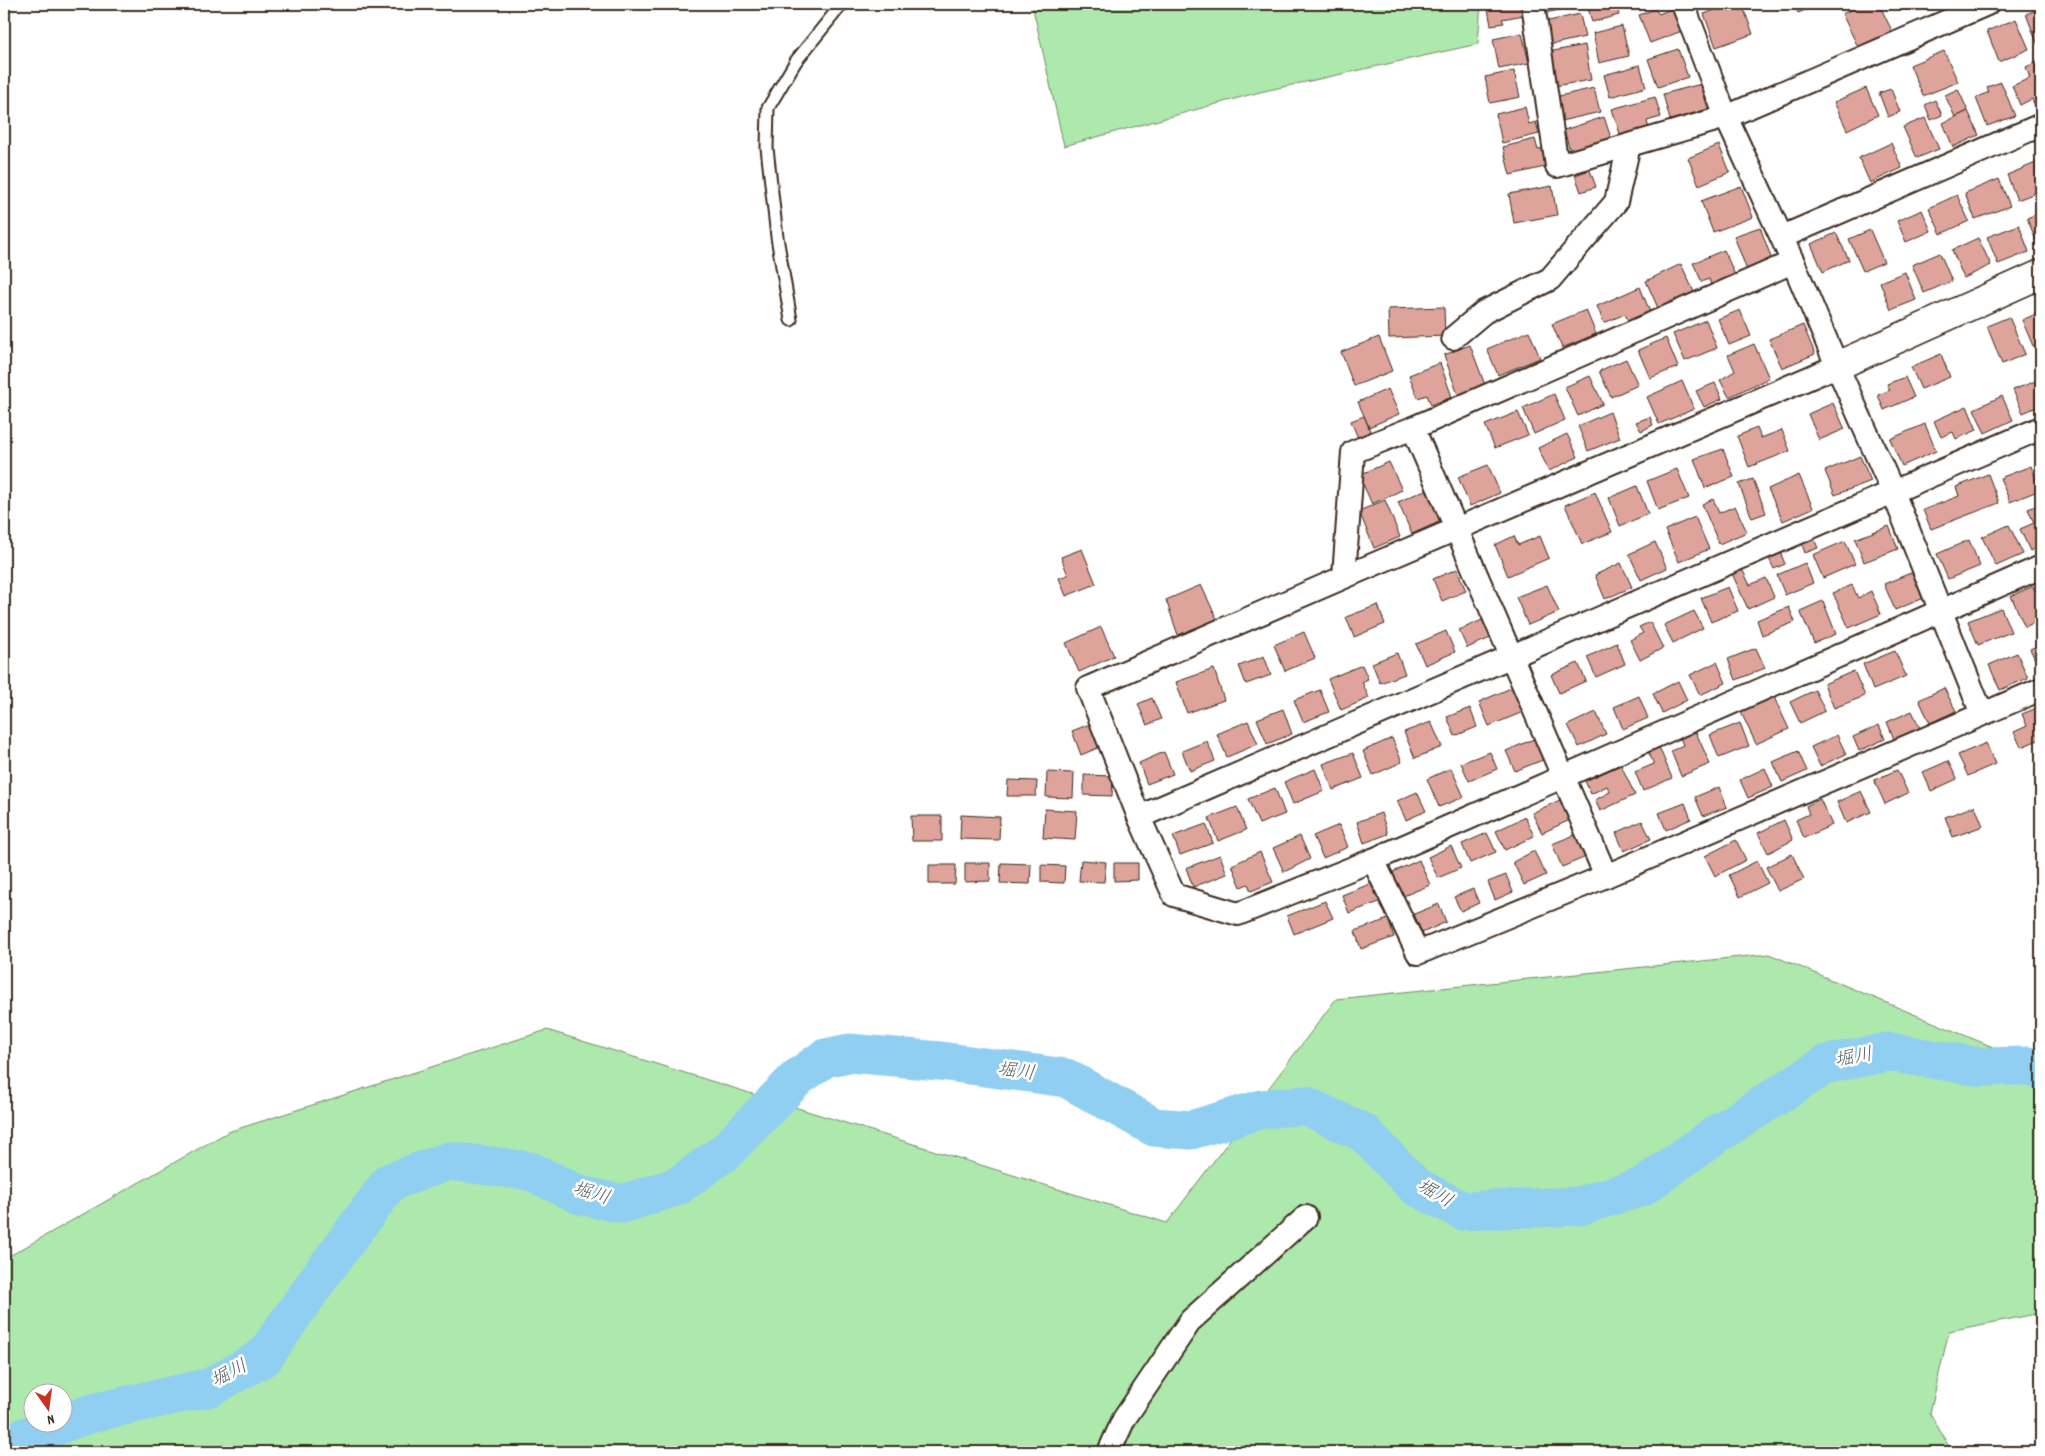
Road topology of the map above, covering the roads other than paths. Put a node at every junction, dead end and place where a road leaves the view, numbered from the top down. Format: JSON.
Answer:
{"nodes":[{"id":1,"x":842,"y":4,"type":"edge"},
{"id":2,"x":1533,"y":4,"type":"edge"},
{"id":3,"x":1683,"y":4,"type":"edge"},
{"id":4,"x":1988,"y":4,"type":"edge"},
{"id":5,"x":1726,"y":117,"type":"junction"},
{"id":6,"x":2041,"y":125,"type":"edge"},
{"id":7,"x":1629,"y":145,"type":"junction"},
{"id":8,"x":1782,"y":237,"type":"junction"},
{"id":9,"x":1793,"y":262,"type":"junction"},
{"id":10,"x":2041,"y":274,"type":"edge"},
{"id":11,"x":792,"y":320,"type":"dead end"},
{"id":12,"x":1453,"y":338,"type":"dead end"},
{"id":13,"x":1836,"y":366,"type":"junction"},
{"id":14,"x":1414,"y":428,"type":"junction"},
{"id":15,"x":2041,"y":428,"type":"edge"},
{"id":16,"x":1893,"y":492,"type":"junction"},
{"id":17,"x":1458,"y":529,"type":"junction"},
{"id":18,"x":2041,"y":568,"type":"edge"},
{"id":19,"x":1344,"y":576,"type":"junction"},
{"id":20,"x":1942,"y":611,"type":"junction"},
{"id":21,"x":1511,"y":656,"type":"junction"},
{"id":22,"x":2041,"y":689,"type":"edge"},
{"id":23,"x":1982,"y":714,"type":"junction"},
{"id":24,"x":1564,"y":776,"type":"junction"},
{"id":25,"x":1139,"y":817,"type":"junction"},
{"id":26,"x":1373,"y":860,"type":"junction"},
{"id":27,"x":1606,"y":876,"type":"junction"},
{"id":28,"x":1306,"y":1217,"type":"dead end"},
{"id":29,"x":1110,"y":1452,"type":"edge"}],
"edges":[{"from":1,"to":11,"type":"lane"},
{"from":2,"to":7,"type":"street"},
{"from":3,"to":5,"type":"street"},
{"from":4,"to":5,"type":"street"},
{"from":5,"to":7,"type":"street"},
{"from":5,"to":8,"type":"street"},
{"from":6,"to":8,"type":"street"},
{"from":7,"to":12,"type":"street"},
{"from":8,"to":9,"type":"street"},
{"from":9,"to":13,"type":"street"},
{"from":9,"to":14,"type":"street"},
{"from":10,"to":13,"type":"street"},
{"from":13,"to":16,"type":"street"},
{"from":13,"to":17,"type":"street"},
{"from":14,"to":17,"type":"street"},
{"from":14,"to":19,"type":"street"},
{"from":15,"to":16,"type":"street"},
{"from":16,"to":20,"type":"street"},
{"from":16,"to":21,"type":"street"},
{"from":17,"to":19,"type":"street"},
{"from":17,"to":21,"type":"street"},
{"from":18,"to":20,"type":"street"},
{"from":19,"to":25,"type":"street"},
{"from":20,"to":23,"type":"street"},
{"from":20,"to":24,"type":"street"},
{"from":21,"to":24,"type":"street"},
{"from":21,"to":25,"type":"street"},
{"from":22,"to":23,"type":"street"},
{"from":23,"to":27,"type":"street"},
{"from":24,"to":26,"type":"street"},
{"from":24,"to":27,"type":"street"},
{"from":25,"to":26,"type":"street"},
{"from":26,"to":27,"type":"street"},
{"from":28,"to":29,"type":"street"}]}
